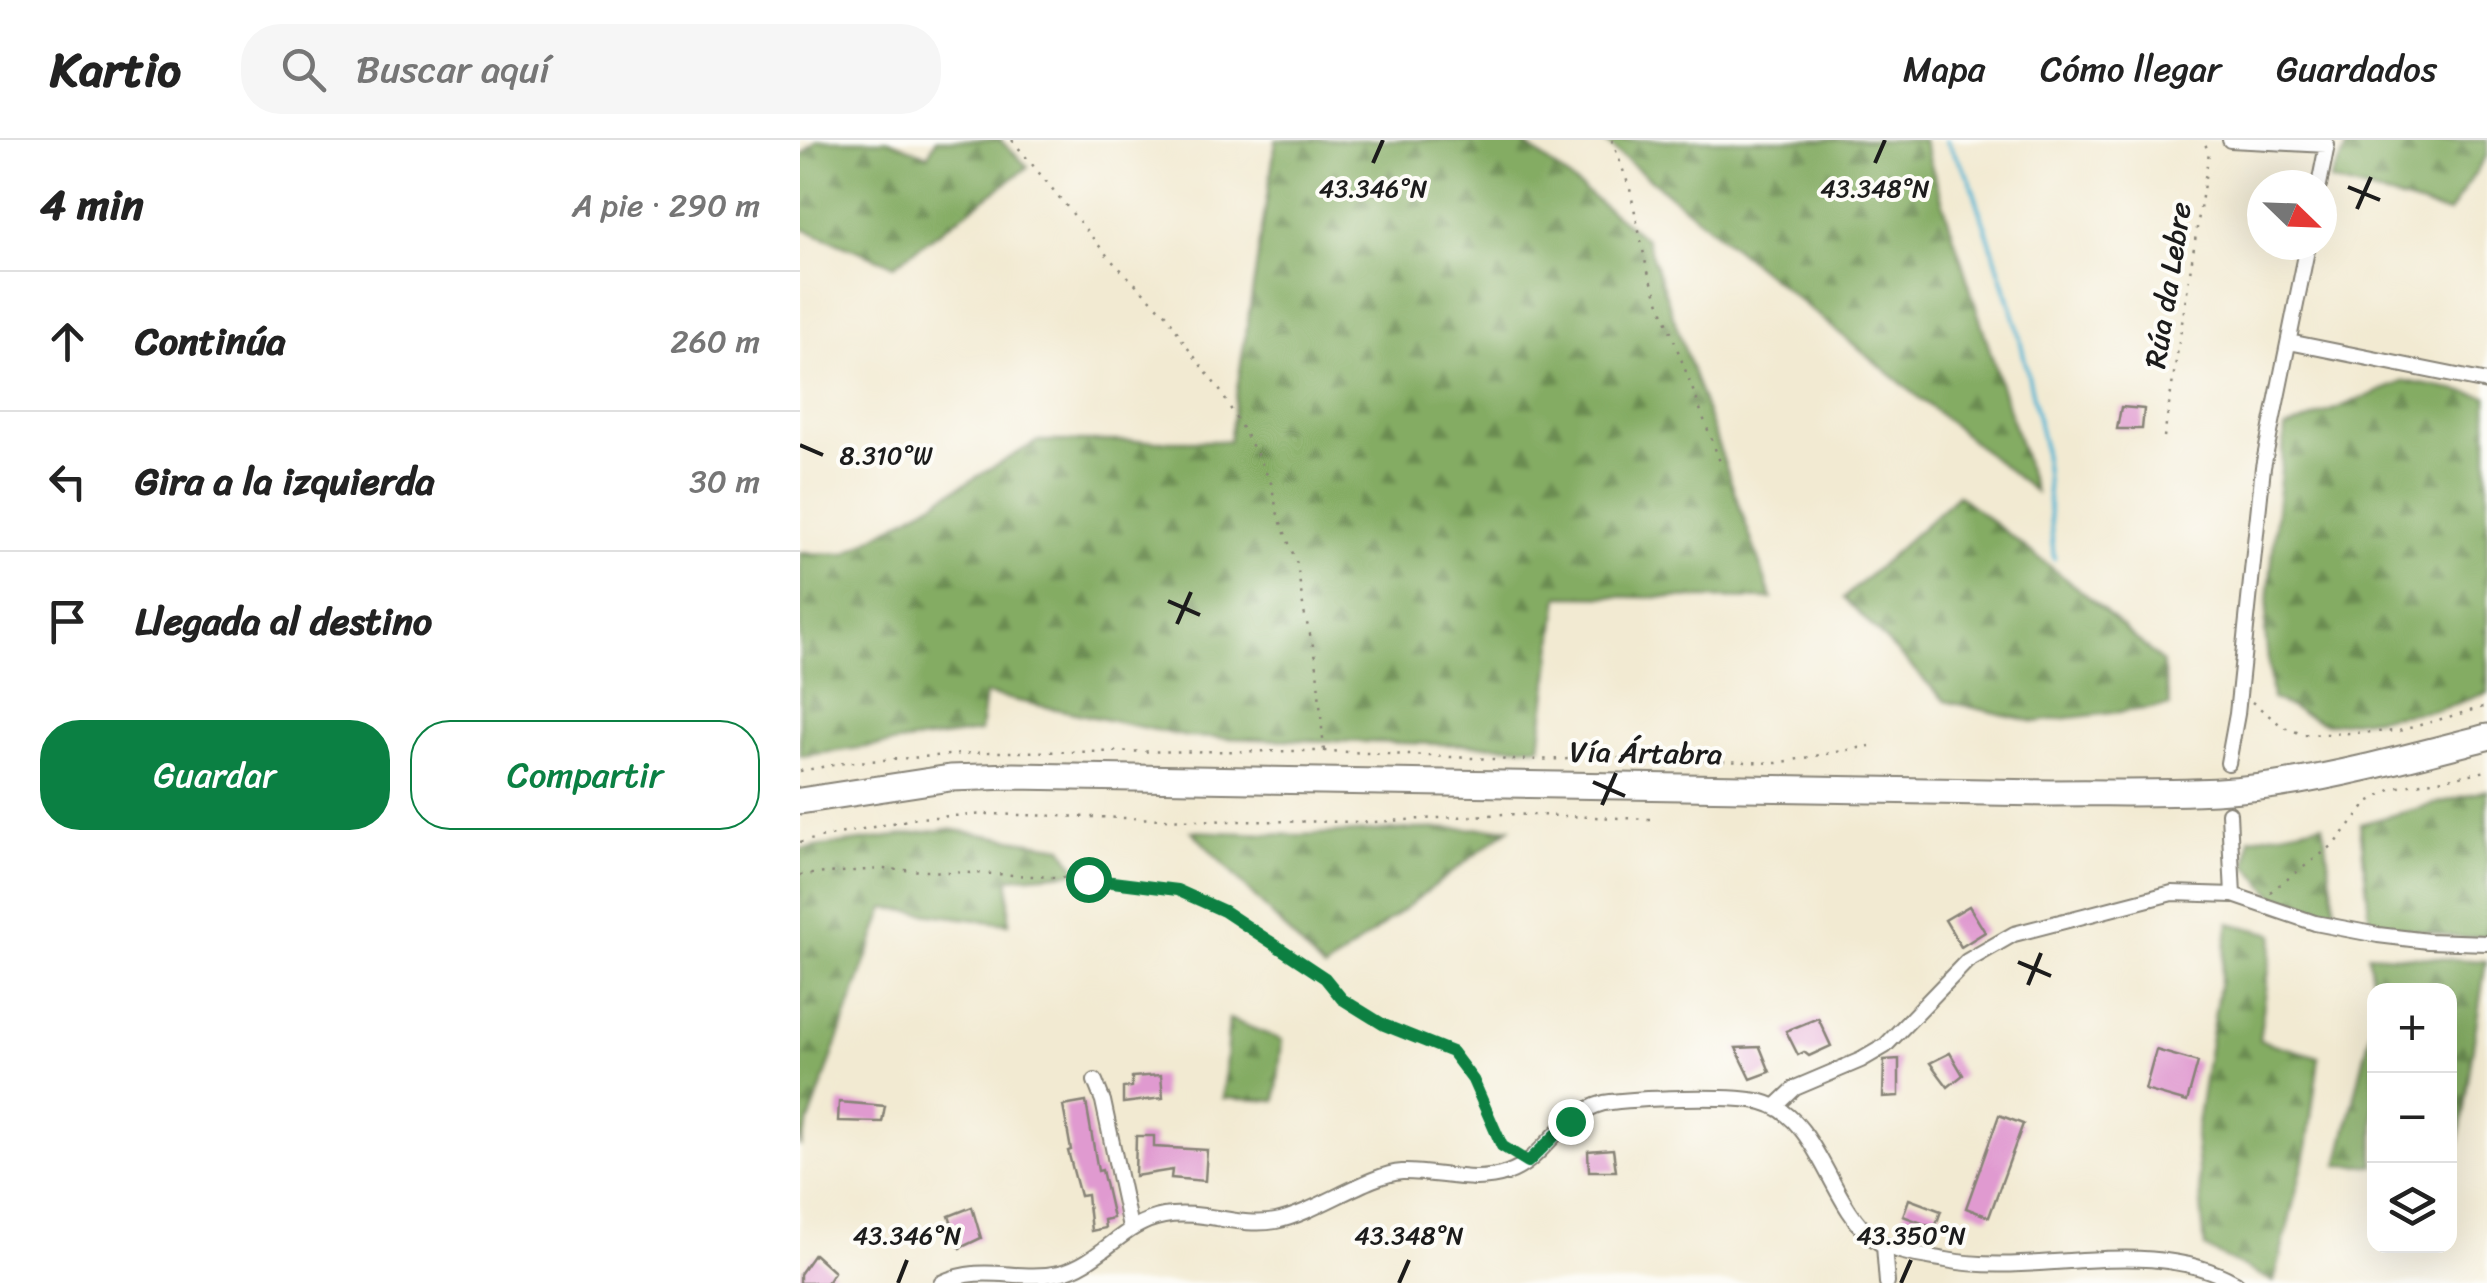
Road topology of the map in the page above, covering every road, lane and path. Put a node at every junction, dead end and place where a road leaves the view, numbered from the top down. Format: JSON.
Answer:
{"nodes":[{"id":1,"x":1012,"y":140,"type":"edge"},
{"id":2,"x":1612,"y":140,"type":"edge"},
{"id":3,"x":2203,"y":140,"type":"edge"},
{"id":4,"x":2230,"y":140,"type":"edge"},
{"id":5,"x":2322,"y":170,"type":"edge"},
{"id":6,"x":2305,"y":260,"type":"edge"},
{"id":7,"x":2289,"y":342,"type":"junction"},
{"id":8,"x":2487,"y":382,"type":"edge"},
{"id":9,"x":2164,"y":437,"type":"dead end"},
{"id":10,"x":1722,"y":467,"type":"dead end"},
{"id":11,"x":800,"y":592,"type":"edge"},
{"id":12,"x":800,"y":613,"type":"edge"},
{"id":13,"x":2236,"y":694,"type":"junction"},
{"id":14,"x":2487,"y":706,"type":"edge"},
{"id":15,"x":2487,"y":737,"type":"edge"},
{"id":16,"x":1870,"y":746,"type":"dead end"},
{"id":17,"x":1324,"y":751,"type":"junction"},
{"id":18,"x":2228,"y":763,"type":"dead end"},
{"id":19,"x":800,"y":771,"type":"edge"},
{"id":20,"x":2487,"y":771,"type":"edge"},
{"id":21,"x":800,"y":801,"type":"edge"},
{"id":22,"x":2228,"y":812,"type":"dead end"},
{"id":23,"x":1652,"y":819,"type":"dead end"},
{"id":24,"x":800,"y":842,"type":"edge"},
{"id":25,"x":800,"y":874,"type":"edge"},
{"id":26,"x":2233,"y":895,"type":"junction"},
{"id":27,"x":2257,"y":904,"type":"junction"},
{"id":28,"x":2487,"y":942,"type":"edge"},
{"id":29,"x":1095,"y":1081,"type":"dead end"},
{"id":30,"x":1775,"y":1107,"type":"junction"},
{"id":31,"x":1528,"y":1162,"type":"junction"},
{"id":32,"x":1130,"y":1227,"type":"junction"},
{"id":33,"x":1884,"y":1246,"type":"junction"},
{"id":34,"x":1078,"y":1267,"type":"junction"},
{"id":35,"x":941,"y":1283,"type":"edge"},
{"id":36,"x":1089,"y":1283,"type":"edge"},
{"id":37,"x":1887,"y":1283,"type":"edge"},
{"id":38,"x":2236,"y":1283,"type":"edge"}],
"edges":[{"from":1,"to":17,"type":"path"},
{"from":2,"to":10,"type":"path"},
{"from":3,"to":9,"type":"path","name":"Rúa da Lebre"},
{"from":4,"to":5,"type":"street"},
{"from":6,"to":7,"type":"street"},
{"from":7,"to":8,"type":"street"},
{"from":7,"to":13,"type":"street"},
{"from":11,"to":12,"type":"path"},
{"from":13,"to":14,"type":"path"},
{"from":13,"to":18,"type":"street"},
{"from":15,"to":21,"type":"highway","name":"Vía Ártabra"},
{"from":16,"to":17,"type":"path"},
{"from":17,"to":19,"type":"path"},
{"from":20,"to":27,"type":"path"},
{"from":22,"to":26,"type":"street"},
{"from":23,"to":24,"type":"path"},
{"from":25,"to":31,"type":"path"},
{"from":26,"to":27,"type":"street"},
{"from":26,"to":30,"type":"street"},
{"from":27,"to":28,"type":"street"},
{"from":29,"to":32,"type":"street"},
{"from":30,"to":31,"type":"street"},
{"from":30,"to":33,"type":"street"},
{"from":31,"to":32,"type":"street"},
{"from":32,"to":34,"type":"street"},
{"from":33,"to":37,"type":"street"},
{"from":33,"to":38,"type":"street"},
{"from":34,"to":35,"type":"street"},
{"from":34,"to":36,"type":"street"}]}
